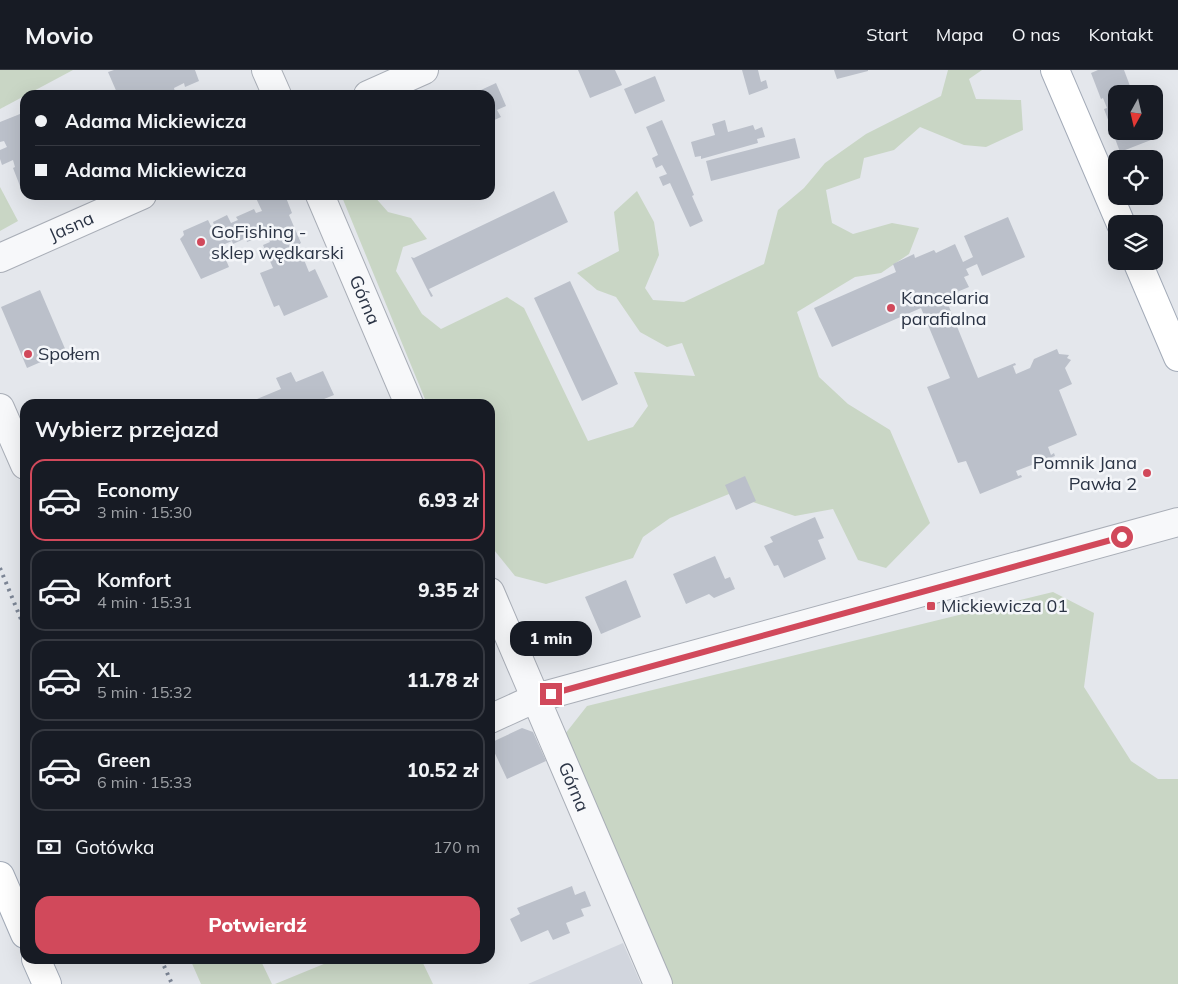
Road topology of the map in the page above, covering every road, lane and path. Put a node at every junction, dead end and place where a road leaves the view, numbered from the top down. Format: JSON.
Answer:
{"nodes":[{"id":1,"x":266,"y":70,"type":"edge"},
{"id":2,"x":424,"y":70,"type":"edge"},
{"id":3,"x":1055,"y":70,"type":"edge"},
{"id":4,"x":275,"y":90,"type":"edge"},
{"id":5,"x":379,"y":90,"type":"edge"},
{"id":6,"x":131,"y":200,"type":"edge"},
{"id":7,"x":322,"y":200,"type":"edge"},
{"id":8,"x":1117,"y":215,"type":"edge"},
{"id":9,"x":0,"y":258,"type":"edge"},
{"id":10,"x":1141,"y":270,"type":"edge"},
{"id":11,"x":1178,"y":357,"type":"edge"},
{"id":12,"x":407,"y":399,"type":"edge"},
{"id":13,"x":0,"y":408,"type":"edge"},
{"id":14,"x":20,"y":454,"type":"edge"},
{"id":15,"x":1178,"y":522,"type":"edge"},
{"id":16,"x":495,"y":604,"type":"edge"},
{"id":17,"x":536,"y":698,"type":"junction"},
{"id":18,"x":495,"y":717,"type":"edge"},
{"id":19,"x":0,"y":876,"type":"edge"},
{"id":20,"x":20,"y":922,"type":"edge"},
{"id":21,"x":38,"y":964,"type":"edge"},
{"id":22,"x":47,"y":984,"type":"edge"},
{"id":23,"x":658,"y":984,"type":"edge"}],
"edges":[{"from":1,"to":4,"type":"street"},
{"from":2,"to":5,"type":"street"},
{"from":3,"to":8,"type":"main road"},
{"from":6,"to":9,"type":"street","name":"Jasna"},
{"from":7,"to":12,"type":"street","name":"Górna"},
{"from":10,"to":11,"type":"main road"},
{"from":13,"to":14,"type":"street"},
{"from":15,"to":17,"type":"street"},
{"from":16,"to":17,"type":"street","name":"Górna"},
{"from":17,"to":18,"type":"street"},
{"from":17,"to":23,"type":"street","name":"Górna"},
{"from":19,"to":20,"type":"main road"},
{"from":21,"to":22,"type":"main road"}]}
